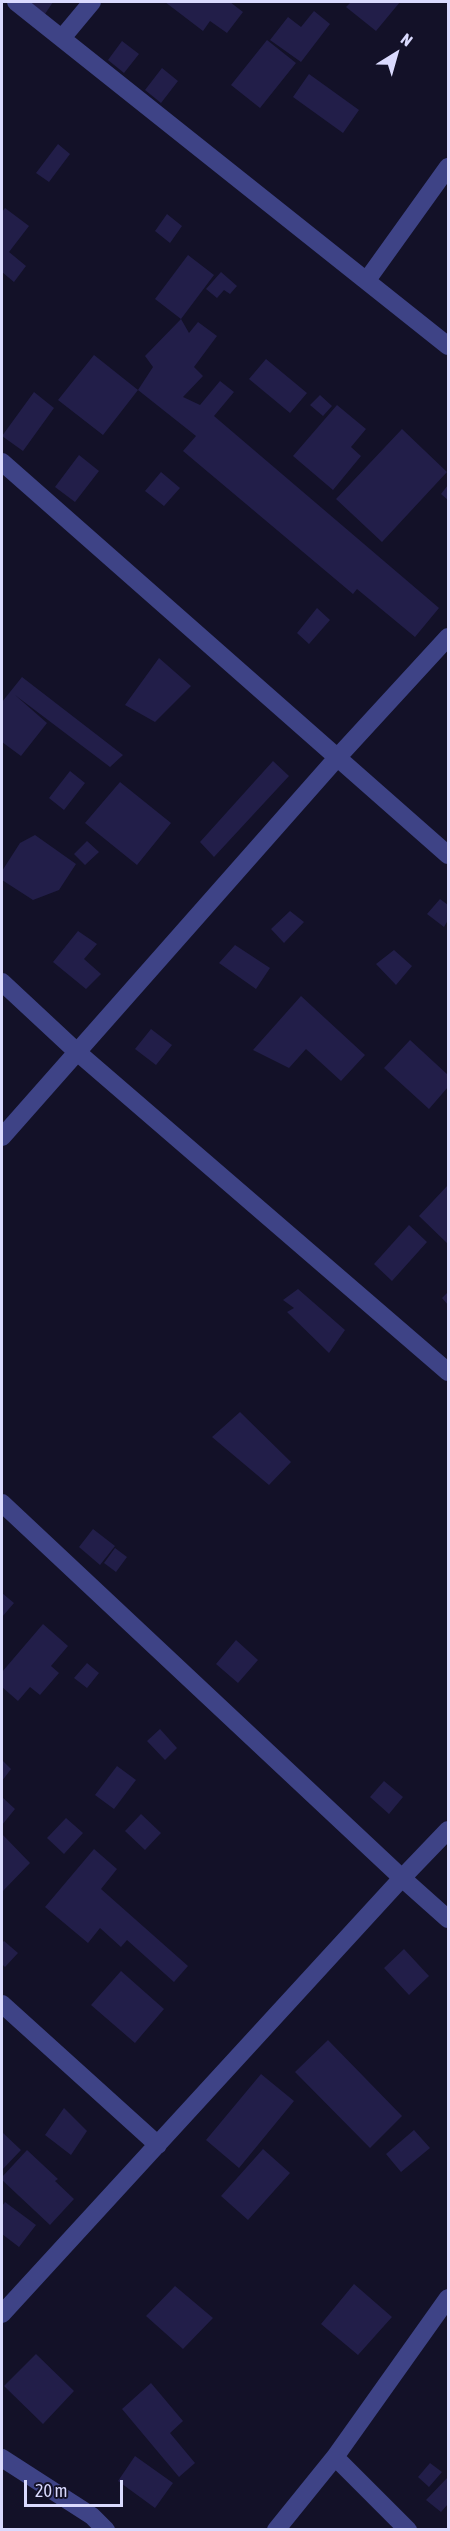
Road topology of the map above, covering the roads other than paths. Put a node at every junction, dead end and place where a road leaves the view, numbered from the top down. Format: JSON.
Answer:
{"nodes":[{"id":1,"x":16,"y":2,"type":"edge"},
{"id":2,"x":92,"y":2,"type":"edge"},
{"id":3,"x":62,"y":38,"type":"junction"},
{"id":4,"x":448,"y":167,"type":"edge"},
{"id":5,"x":367,"y":280,"type":"junction"},
{"id":6,"x":448,"y":346,"type":"edge"},
{"id":7,"x":2,"y":462,"type":"edge"},
{"id":8,"x":448,"y":637,"type":"edge"},
{"id":9,"x":336,"y":759,"type":"junction"},
{"id":10,"x":448,"y":855,"type":"edge"},
{"id":11,"x":2,"y":982,"type":"edge"},
{"id":12,"x":76,"y":1051,"type":"junction"},
{"id":13,"x":2,"y":1137,"type":"edge"},
{"id":14,"x":448,"y":1372,"type":"edge"},
{"id":15,"x":2,"y":1503,"type":"edge"},
{"id":16,"x":448,"y":1830,"type":"edge"},
{"id":17,"x":402,"y":1878,"type":"junction"},
{"id":18,"x":448,"y":1919,"type":"edge"},
{"id":19,"x":2,"y":2004,"type":"edge"},
{"id":20,"x":158,"y":2145,"type":"junction"},
{"id":21,"x":448,"y":2298,"type":"edge"},
{"id":22,"x":2,"y":2314,"type":"edge"},
{"id":23,"x":335,"y":2457,"type":"junction"},
{"id":24,"x":2,"y":2458,"type":"edge"},
{"id":25,"x":106,"y":2529,"type":"edge"},
{"id":26,"x":276,"y":2529,"type":"edge"},
{"id":27,"x":408,"y":2529,"type":"edge"}],
"edges":[{"from":1,"to":3,"type":"street"},
{"from":2,"to":3,"type":"street"},
{"from":3,"to":5,"type":"street"},
{"from":4,"to":5,"type":"street"},
{"from":5,"to":6,"type":"street"},
{"from":7,"to":9,"type":"street"},
{"from":8,"to":9,"type":"street"},
{"from":9,"to":10,"type":"street"},
{"from":9,"to":12,"type":"street"},
{"from":11,"to":12,"type":"street"},
{"from":12,"to":13,"type":"street"},
{"from":12,"to":14,"type":"street"},
{"from":15,"to":17,"type":"street"},
{"from":16,"to":17,"type":"street"},
{"from":17,"to":18,"type":"street"},
{"from":17,"to":20,"type":"street"},
{"from":19,"to":20,"type":"street"},
{"from":20,"to":22,"type":"street"},
{"from":21,"to":23,"type":"street"},
{"from":23,"to":26,"type":"street"},
{"from":23,"to":27,"type":"street"},
{"from":24,"to":25,"type":"street"}]}
